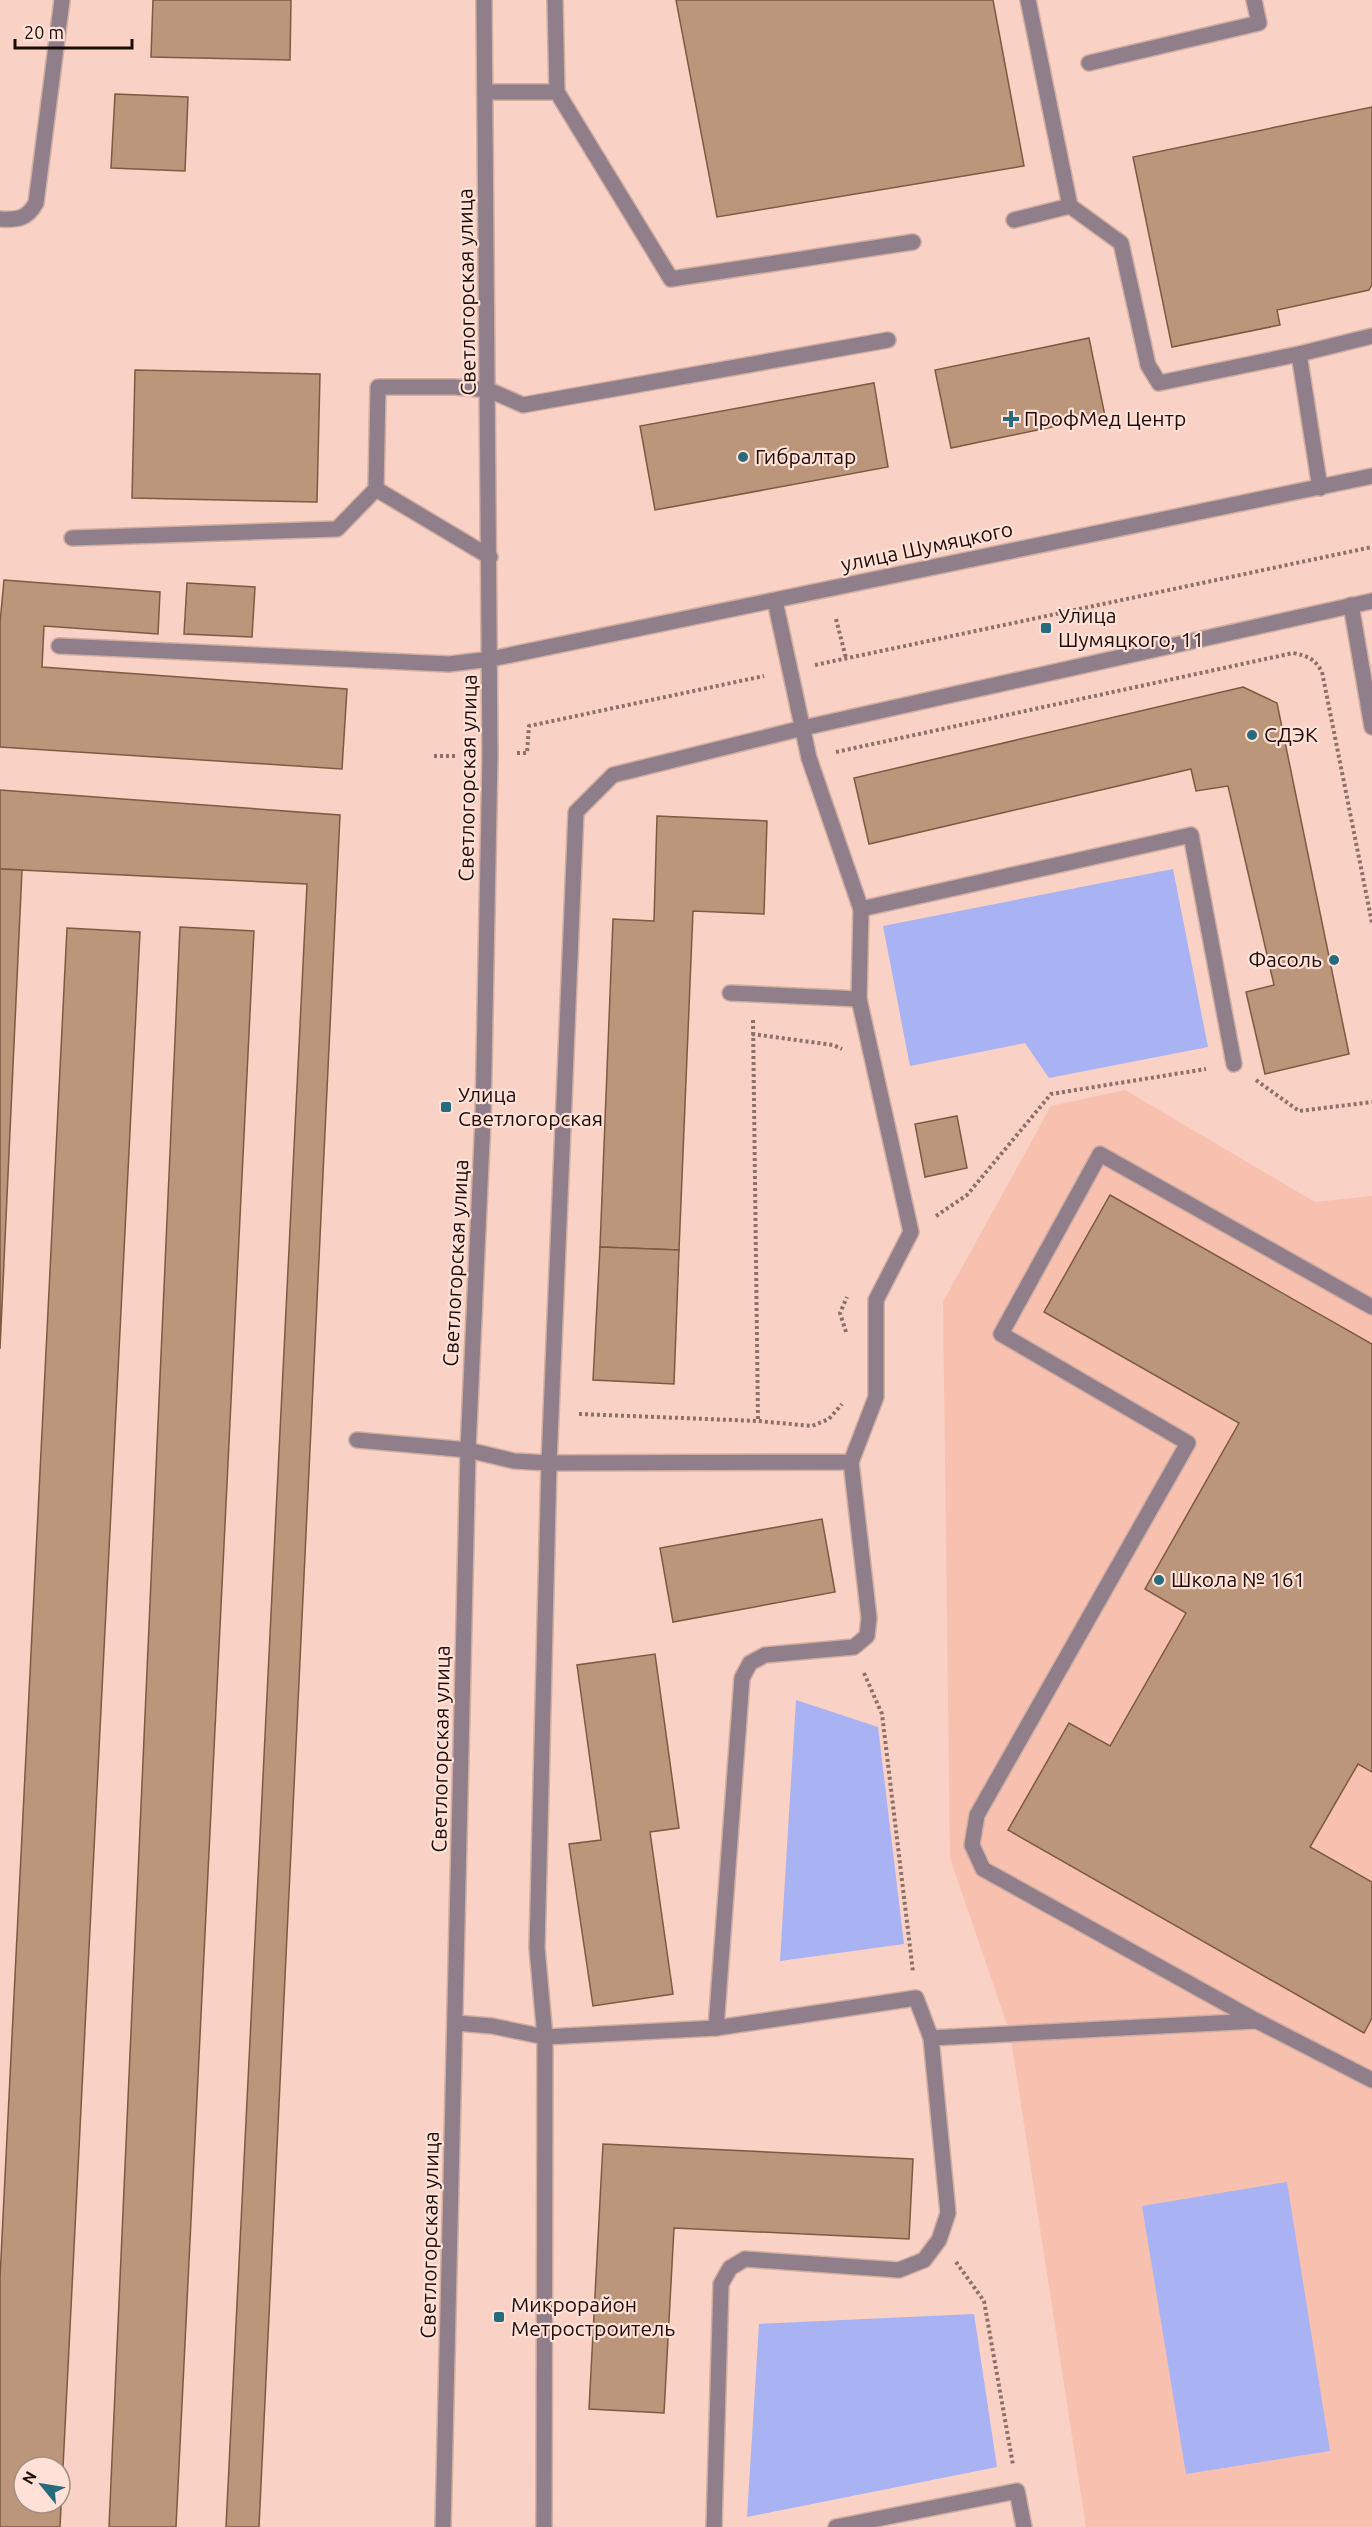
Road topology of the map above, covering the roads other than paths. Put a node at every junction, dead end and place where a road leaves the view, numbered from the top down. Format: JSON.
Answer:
{"nodes":[{"id":1,"x":62,"y":0,"type":"edge"},
{"id":2,"x":484,"y":0,"type":"edge"},
{"id":3,"x":555,"y":0,"type":"edge"},
{"id":4,"x":1028,"y":0,"type":"edge"},
{"id":5,"x":1254,"y":0,"type":"edge"},
{"id":6,"x":1089,"y":63,"type":"dead end"},
{"id":7,"x":485,"y":92,"type":"junction"},
{"id":8,"x":557,"y":92,"type":"junction"},
{"id":9,"x":1070,"y":206,"type":"junction"},
{"id":10,"x":0,"y":219,"type":"edge"},
{"id":11,"x":1014,"y":220,"type":"dead end"},
{"id":12,"x":913,"y":242,"type":"dead end"},
{"id":13,"x":1372,"y":336,"type":"edge"},
{"id":14,"x":888,"y":340,"type":"dead end"},
{"id":15,"x":1299,"y":354,"type":"junction"},
{"id":16,"x":489,"y":390,"type":"junction"},
{"id":17,"x":1372,"y":476,"type":"edge"},
{"id":18,"x":1320,"y":488,"type":"junction"},
{"id":19,"x":376,"y":489,"type":"junction"},
{"id":20,"x":72,"y":538,"type":"dead end"},
{"id":21,"x":490,"y":557,"type":"junction"},
{"id":22,"x":1372,"y":601,"type":"edge"},
{"id":23,"x":775,"y":602,"type":"junction"},
{"id":24,"x":1351,"y":606,"type":"junction"},
{"id":25,"x":59,"y":646,"type":"dead end"},
{"id":26,"x":491,"y":659,"type":"junction"},
{"id":27,"x":1372,"y":727,"type":"edge"},
{"id":28,"x":803,"y":728,"type":"junction"},
{"id":29,"x":861,"y":909,"type":"junction"},
{"id":30,"x":730,"y":993,"type":"dead end"},
{"id":31,"x":859,"y":999,"type":"junction"},
{"id":32,"x":1234,"y":1064,"type":"road end"},
{"id":33,"x":1372,"y":1307,"type":"edge"},
{"id":34,"x":357,"y":1440,"type":"dead end"},
{"id":35,"x":468,"y":1450,"type":"junction"},
{"id":36,"x":851,"y":1462,"type":"junction"},
{"id":37,"x":549,"y":1463,"type":"junction"},
{"id":38,"x":1257,"y":2020,"type":"junction"},
{"id":39,"x":456,"y":2023,"type":"junction"},
{"id":40,"x":716,"y":2028,"type":"junction"},
{"id":41,"x":545,"y":2037,"type":"junction"},
{"id":42,"x":931,"y":2038,"type":"junction"},
{"id":43,"x":1372,"y":2080,"type":"edge"},
{"id":44,"x":443,"y":2527,"type":"edge"},
{"id":45,"x":544,"y":2527,"type":"edge"},
{"id":46,"x":714,"y":2527,"type":"edge"},
{"id":47,"x":836,"y":2527,"type":"edge"},
{"id":48,"x":1024,"y":2527,"type":"edge"}],
"edges":[{"from":1,"to":10,"type":"street"},
{"from":2,"to":7,"type":"street","name":"Светлогорская улица"},
{"from":3,"to":8,"type":"street"},
{"from":4,"to":9,"type":"street"},
{"from":5,"to":6,"type":"street"},
{"from":7,"to":8,"type":"street"},
{"from":7,"to":16,"type":"street","name":"Светлогорская улица"},
{"from":8,"to":12,"type":"street"},
{"from":9,"to":11,"type":"street"},
{"from":9,"to":15,"type":"street"},
{"from":13,"to":15,"type":"street"},
{"from":14,"to":16,"type":"street"},
{"from":15,"to":18,"type":"street"},
{"from":16,"to":19,"type":"street"},
{"from":16,"to":21,"type":"street","name":"Светлогорская улица"},
{"from":17,"to":18,"type":"street","name":"улица Шумяцкого"},
{"from":18,"to":23,"type":"street","name":"улица Шумяцкого"},
{"from":19,"to":20,"type":"street"},
{"from":19,"to":21,"type":"street"},
{"from":21,"to":26,"type":"street","name":"Светлогорская улица"},
{"from":22,"to":24,"type":"street"},
{"from":23,"to":26,"type":"street","name":"улица Шумяцкого"},
{"from":23,"to":28,"type":"street"},
{"from":24,"to":27,"type":"street"},
{"from":24,"to":28,"type":"street"},
{"from":25,"to":26,"type":"street","name":"улица Шумяцкого"},
{"from":26,"to":35,"type":"street","name":"Светлогорская улица"},
{"from":28,"to":29,"type":"street"},
{"from":28,"to":37,"type":"street"},
{"from":29,"to":31,"type":"street"},
{"from":29,"to":32,"type":"street"},
{"from":30,"to":31,"type":"street"},
{"from":31,"to":36,"type":"street"},
{"from":33,"to":38,"type":"street"},
{"from":34,"to":35,"type":"street"},
{"from":35,"to":37,"type":"street"},
{"from":35,"to":39,"type":"street","name":"Светлогорская улица"},
{"from":36,"to":37,"type":"street"},
{"from":36,"to":40,"type":"street"},
{"from":37,"to":41,"type":"street"},
{"from":38,"to":42,"type":"street"},
{"from":38,"to":43,"type":"street"},
{"from":39,"to":41,"type":"street"},
{"from":39,"to":44,"type":"street","name":"Светлогорская улица"},
{"from":40,"to":41,"type":"street"},
{"from":40,"to":42,"type":"street"},
{"from":41,"to":45,"type":"street"},
{"from":42,"to":46,"type":"street"},
{"from":47,"to":48,"type":"street"}]}
